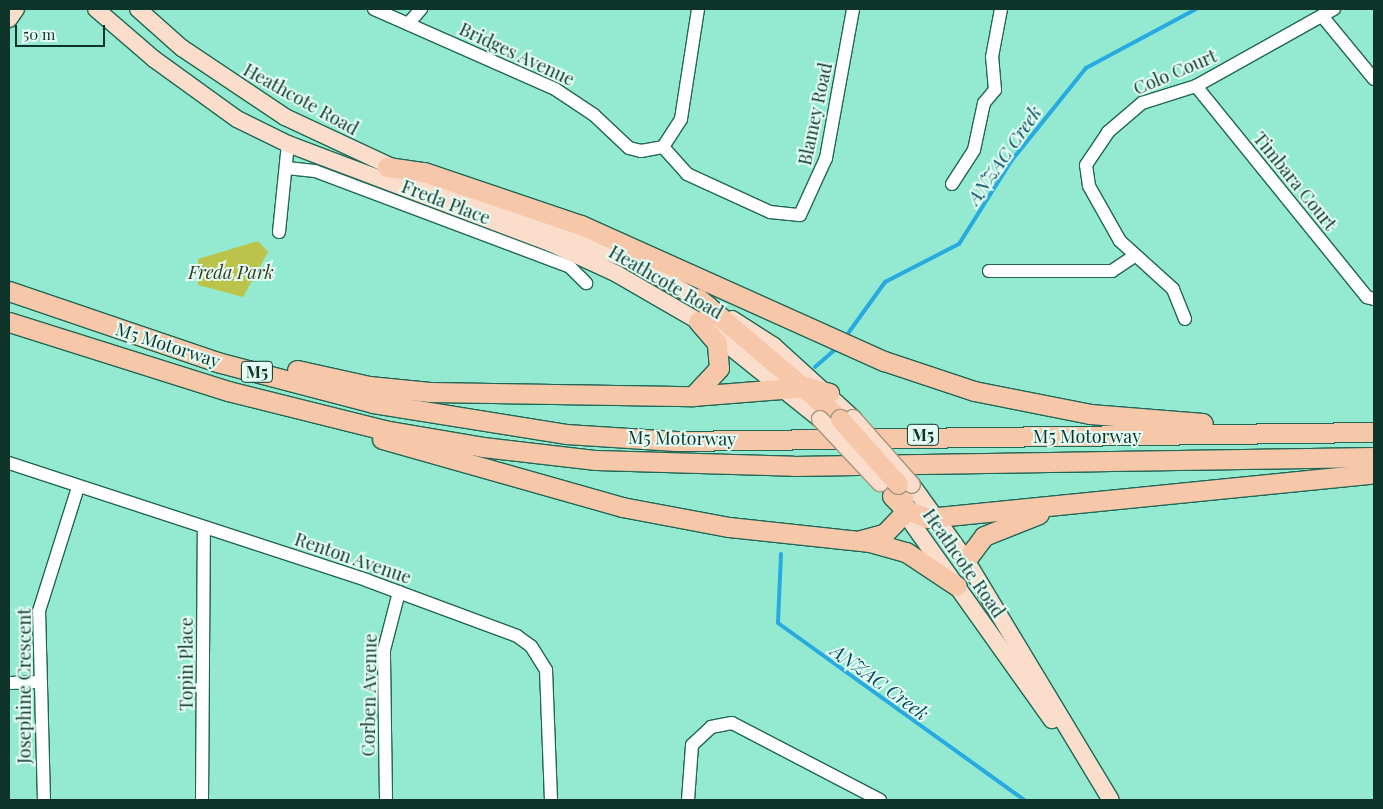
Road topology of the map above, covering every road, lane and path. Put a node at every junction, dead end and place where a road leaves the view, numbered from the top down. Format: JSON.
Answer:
{"nodes":[{"id":1,"x":16,"y":9,"type":"edge"},
{"id":2,"x":96,"y":9,"type":"edge"},
{"id":3,"x":138,"y":9,"type":"edge"},
{"id":4,"x":374,"y":9,"type":"edge"},
{"id":5,"x":421,"y":9,"type":"edge"},
{"id":6,"x":698,"y":9,"type":"edge"},
{"id":7,"x":853,"y":9,"type":"edge"},
{"id":8,"x":1001,"y":9,"type":"edge"},
{"id":9,"x":1334,"y":9,"type":"edge"},
{"id":10,"x":1322,"y":16,"type":"junction"},
{"id":11,"x":9,"y":19,"type":"edge"},
{"id":12,"x":408,"y":24,"type":"junction"},
{"id":13,"x":1374,"y":79,"type":"edge"},
{"id":14,"x":1196,"y":86,"type":"junction"},
{"id":15,"x":288,"y":144,"type":"junction"},
{"id":16,"x":663,"y":147,"type":"junction"},
{"id":17,"x":387,"y":167,"type":"junction"},
{"id":18,"x":287,"y":168,"type":"junction"},
{"id":19,"x":952,"y":184,"type":"dead end"},
{"id":20,"x":279,"y":232,"type":"dead end"},
{"id":21,"x":1134,"y":256,"type":"junction"},
{"id":22,"x":989,"y":271,"type":"dead end"},
{"id":23,"x":586,"y":283,"type":"dead end"},
{"id":24,"x":9,"y":291,"type":"edge"},
{"id":25,"x":698,"y":298,"type":"junction"},
{"id":26,"x":1371,"y":298,"type":"edge"},
{"id":27,"x":47,"y":306,"type":"junction"},
{"id":28,"x":1186,"y":319,"type":"dead end"},
{"id":29,"x":698,"y":321,"type":"junction"},
{"id":30,"x":9,"y":322,"type":"edge"},
{"id":31,"x":785,"y":388,"type":"junction"},
{"id":32,"x":805,"y":388,"type":"junction"},
{"id":33,"x":228,"y":392,"type":"junction"},
{"id":34,"x":829,"y":393,"type":"junction"},
{"id":35,"x":693,"y":396,"type":"junction"},
{"id":36,"x":847,"y":418,"type":"junction"},
{"id":37,"x":1374,"y":431,"type":"edge"},
{"id":38,"x":1374,"y":457,"type":"edge"},
{"id":39,"x":9,"y":463,"type":"edge"},
{"id":40,"x":1374,"y":473,"type":"edge"},
{"id":41,"x":78,"y":487,"type":"junction"},
{"id":42,"x":899,"y":495,"type":"junction"},
{"id":43,"x":1076,"y":503,"type":"junction"},
{"id":44,"x":938,"y":518,"type":"junction"},
{"id":45,"x":204,"y":529,"type":"junction"},
{"id":46,"x":850,"y":541,"type":"junction"},
{"id":47,"x":966,"y":560,"type":"junction"},
{"id":48,"x":957,"y":586,"type":"junction"},
{"id":49,"x":399,"y":592,"type":"junction"},
{"id":50,"x":39,"y":682,"type":"junction"},
{"id":51,"x":9,"y":683,"type":"edge"},
{"id":52,"x":1085,"y":760,"type":"junction"},
{"id":53,"x":44,"y":800,"type":"edge"},
{"id":54,"x":202,"y":800,"type":"edge"},
{"id":55,"x":386,"y":800,"type":"edge"},
{"id":56,"x":550,"y":800,"type":"edge"},
{"id":57,"x":688,"y":800,"type":"edge"},
{"id":58,"x":880,"y":800,"type":"edge"},
{"id":59,"x":1111,"y":800,"type":"edge"}],
"edges":[{"from":1,"to":11,"type":"main road"},
{"from":2,"to":15,"type":"main road","name":"Heathcote Road"},
{"from":3,"to":17,"type":"main road","name":"Heathcote Road"},
{"from":4,"to":12,"type":"street","name":"Bridges Avenue"},
{"from":5,"to":12,"type":"street"},
{"from":6,"to":16,"type":"street"},
{"from":7,"to":16,"type":"street","name":"Blamey Road"},
{"from":8,"to":19,"type":"street"},
{"from":9,"to":10,"type":"street","name":"Colo Court"},
{"from":10,"to":13,"type":"street"},
{"from":10,"to":14,"type":"street","name":"Colo Court"},
{"from":12,"to":16,"type":"street","name":"Bridges Avenue"},
{"from":14,"to":21,"type":"street","name":"Colo Court"},
{"from":14,"to":26,"type":"street","name":"Timbara Court"},
{"from":15,"to":18,"type":"street"},
{"from":15,"to":29,"type":"main road","name":"Heathcote Road"},
{"from":17,"to":25,"type":"main road","name":"Heathcote Road"},
{"from":17,"to":37,"type":"highway"},
{"from":18,"to":20,"type":"street"},
{"from":18,"to":23,"type":"street","name":"Freda Place"},
{"from":21,"to":22,"type":"street"},
{"from":21,"to":28,"type":"street","name":"Colo Court"},
{"from":24,"to":27,"type":"highway","name":"M5 Motorway","number":"M5"},
{"from":25,"to":32,"type":"highway"},
{"from":25,"to":34,"type":"main road","name":"Heathcote Road"},
{"from":27,"to":35,"type":"highway"},
{"from":27,"to":37,"type":"highway","name":"M5 Motorway","number":"M5"},
{"from":29,"to":31,"type":"main road","name":"Heathcote Road"},
{"from":29,"to":35,"type":"highway"},
{"from":30,"to":33,"type":"highway","name":"M5 Motorway","number":"M5"},
{"from":31,"to":32,"type":"highway"},
{"from":31,"to":35,"type":"highway"},
{"from":31,"to":42,"type":"main road","name":"Heathcote Road","bridge":true},
{"from":32,"to":34,"type":"highway"},
{"from":32,"to":36,"type":"highway"},
{"from":33,"to":38,"type":"highway","name":"M5 Motorway","number":"M5"},
{"from":33,"to":46,"type":"highway"},
{"from":34,"to":36,"type":"main road","name":"Heathcote Road"},
{"from":36,"to":42,"type":"highway","bridge":true},
{"from":39,"to":41,"type":"street","name":"Renton Avenue"},
{"from":40,"to":43,"type":"highway"},
{"from":41,"to":45,"type":"street","name":"Renton Avenue"},
{"from":41,"to":50,"type":"street","name":"Josephine Crescent"},
{"from":42,"to":44,"type":"main road","name":"Heathcote Road"},
{"from":42,"to":44,"type":"highway"},
{"from":42,"to":46,"type":"highway"},
{"from":42,"to":48,"type":"main road","name":"Heathcote Road"},
{"from":43,"to":44,"type":"highway"},
{"from":43,"to":47,"type":"highway"},
{"from":44,"to":47,"type":"main road","name":"Heathcote Road"},
{"from":45,"to":49,"type":"street","name":"Renton Avenue"},
{"from":45,"to":54,"type":"street","name":"Topin Place"},
{"from":46,"to":48,"type":"highway"},
{"from":47,"to":52,"type":"main road","name":"Heathcote Road"},
{"from":48,"to":52,"type":"main road","name":"Heathcote Road"},
{"from":49,"to":55,"type":"street","name":"Corben Avenue"},
{"from":49,"to":56,"type":"street","name":"Renton Avenue"},
{"from":50,"to":51,"type":"street"},
{"from":50,"to":53,"type":"street","name":"Josephine Crescent"},
{"from":52,"to":59,"type":"main road","name":"Heathcote Road"},
{"from":57,"to":58,"type":"street"}]}
